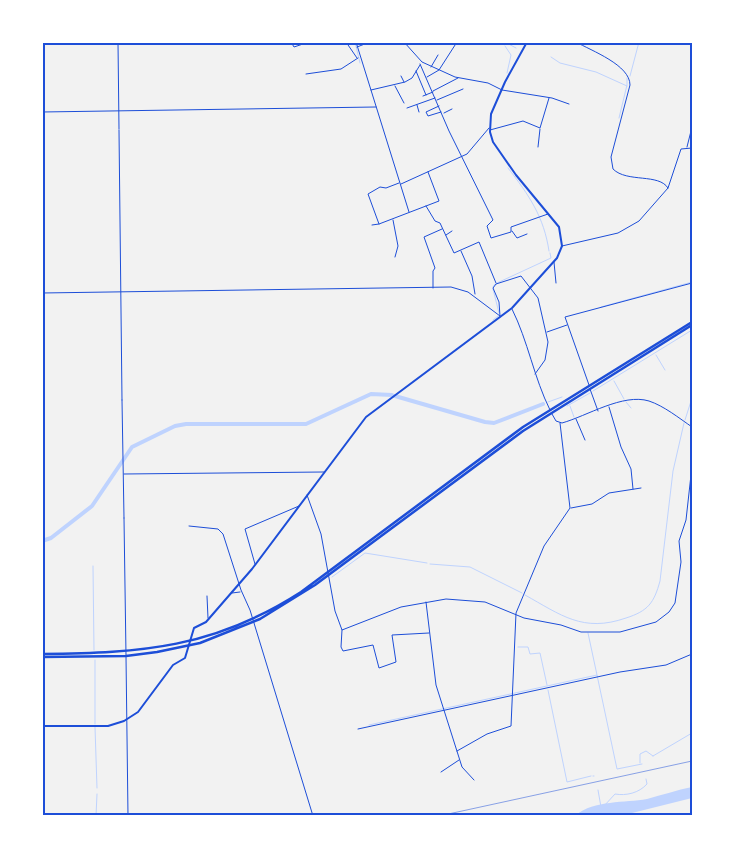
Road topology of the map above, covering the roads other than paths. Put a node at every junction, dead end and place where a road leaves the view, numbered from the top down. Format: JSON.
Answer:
{"nodes":[{"id":1,"x":118,"y":42,"type":"edge"},
{"id":2,"x":292,"y":42,"type":"edge"},
{"id":3,"x":308,"y":42,"type":"edge"},
{"id":4,"x":346,"y":42,"type":"edge"},
{"id":5,"x":356,"y":42,"type":"edge"},
{"id":6,"x":404,"y":42,"type":"edge"},
{"id":7,"x":457,"y":42,"type":"edge"},
{"id":8,"x":527,"y":42,"type":"edge"},
{"id":9,"x":576,"y":42,"type":"edge"},
{"id":10,"x":372,"y":43,"type":"edge"},
{"id":11,"x":357,"y":47,"type":"junction"},
{"id":12,"x":438,"y":55,"type":"dead end"},
{"id":13,"x":358,"y":58,"type":"junction"},
{"id":14,"x":421,"y":63,"type":"junction"},
{"id":15,"x":431,"y":66,"type":"junction"},
{"id":16,"x":439,"y":70,"type":"junction"},
{"id":17,"x":416,"y":71,"type":"junction"},
{"id":18,"x":306,"y":74,"type":"dead end"},
{"id":19,"x":401,"y":76,"type":"dead end"},
{"id":20,"x":427,"y":76,"type":"junction"},
{"id":21,"x":459,"y":78,"type":"junction"},
{"id":22,"x":404,"y":83,"type":"junction"},
{"id":23,"x":395,"y":86,"type":"junction"},
{"id":24,"x":463,"y":88,"type":"dead end"},
{"id":25,"x":371,"y":90,"type":"junction"},
{"id":26,"x":502,"y":90,"type":"junction"},
{"id":27,"x":433,"y":92,"type":"junction"},
{"id":28,"x":426,"y":95,"type":"junction"},
{"id":29,"x":423,"y":96,"type":"dead end"},
{"id":30,"x":549,"y":98,"type":"junction"},
{"id":31,"x":436,"y":99,"type":"junction"},
{"id":32,"x":404,"y":103,"type":"dead end"},
{"id":33,"x":569,"y":104,"type":"dead end"},
{"id":34,"x":417,"y":105,"type":"junction"},
{"id":35,"x":439,"y":106,"type":"junction"},
{"id":36,"x":376,"y":107,"type":"junction"},
{"id":37,"x":407,"y":108,"type":"dead end"},
{"id":38,"x":452,"y":109,"type":"dead end"},
{"id":39,"x":119,"y":110,"type":"junction"},
{"id":40,"x":42,"y":112,"type":"edge"},
{"id":41,"x":419,"y":112,"type":"dead end"},
{"id":42,"x":442,"y":112,"type":"junction"},
{"id":43,"x":692,"y":127,"type":"edge"},
{"id":44,"x":540,"y":128,"type":"junction"},
{"id":45,"x":489,"y":129,"type":"junction"},
{"id":46,"x":538,"y":147,"type":"dead end"},
{"id":47,"x":687,"y":147,"type":"junction"},
{"id":48,"x":692,"y":148,"type":"edge"},
{"id":49,"x":462,"y":156,"type":"junction"},
{"id":50,"x":428,"y":171,"type":"junction"},
{"id":51,"x":400,"y":184,"type":"junction"},
{"id":52,"x":668,"y":188,"type":"junction"},
{"id":53,"x":426,"y":206,"type":"junction"},
{"id":54,"x":409,"y":212,"type":"junction"},
{"id":55,"x":548,"y":213,"type":"junction"},
{"id":56,"x":393,"y":219,"type":"junction"},
{"id":57,"x":379,"y":224,"type":"junction"},
{"id":58,"x":372,"y":225,"type":"dead end"},
{"id":59,"x":443,"y":229,"type":"junction"},
{"id":60,"x":452,"y":231,"type":"dead end"},
{"id":61,"x":511,"y":232,"type":"junction"},
{"id":62,"x":527,"y":234,"type":"dead end"},
{"id":63,"x":446,"y":235,"type":"junction"},
{"id":64,"x":562,"y":246,"type":"junction"},
{"id":65,"x":460,"y":251,"type":"junction"},
{"id":66,"x":395,"y":257,"type":"dead end"},
{"id":67,"x":554,"y":262,"type":"junction"},
{"id":68,"x":556,"y":283,"type":"dead end"},
{"id":69,"x":692,"y":283,"type":"edge"},
{"id":70,"x":496,"y":284,"type":"junction"},
{"id":71,"x":433,"y":288,"type":"junction"},
{"id":72,"x":531,"y":288,"type":"junction"},
{"id":73,"x":121,"y":291,"type":"junction"},
{"id":74,"x":42,"y":293,"type":"edge"},
{"id":75,"x":475,"y":295,"type":"junction"},
{"id":76,"x":512,"y":308,"type":"junction"},
{"id":77,"x":500,"y":316,"type":"junction"},
{"id":78,"x":568,"y":324,"type":"junction"},
{"id":79,"x":692,"y":324,"type":"edge"},
{"id":80,"x":546,"y":332,"type":"junction"},
{"id":81,"x":535,"y":374,"type":"junction"},
{"id":82,"x":590,"y":387,"type":"junction"},
{"id":83,"x":609,"y":407,"type":"junction"},
{"id":84,"x":550,"y":411,"type":"junction"},
{"id":85,"x":598,"y":411,"type":"junction"},
{"id":86,"x":576,"y":419,"type":"junction"},
{"id":87,"x":560,"y":423,"type":"junction"},
{"id":88,"x":692,"y":427,"type":"edge"},
{"id":89,"x":585,"y":440,"type":"dead end"},
{"id":90,"x":692,"y":466,"type":"edge"},
{"id":91,"x":324,"y":472,"type":"junction"},
{"id":92,"x":124,"y":474,"type":"junction"},
{"id":93,"x":641,"y":488,"type":"dead end"},
{"id":94,"x":633,"y":489,"type":"junction"},
{"id":95,"x":307,"y":495,"type":"junction"},
{"id":96,"x":299,"y":506,"type":"junction"},
{"id":97,"x":570,"y":508,"type":"junction"},
{"id":98,"x":189,"y":526,"type":"dead end"},
{"id":99,"x":256,"y":564,"type":"junction"},
{"id":100,"x":328,"y":574,"type":"junction"},
{"id":101,"x":239,"y":584,"type":"junction"},
{"id":102,"x":242,"y":591,"type":"junction"},
{"id":103,"x":231,"y":593,"type":"junction"},
{"id":104,"x":206,"y":596,"type":"dead end"},
{"id":105,"x":426,"y":601,"type":"junction"},
{"id":106,"x":516,"y":613,"type":"junction"},
{"id":107,"x":208,"y":619,"type":"junction"},
{"id":108,"x":253,"y":621,"type":"junction"},
{"id":109,"x":342,"y":630,"type":"junction"},
{"id":110,"x":430,"y":633,"type":"junction"},
{"id":111,"x":190,"y":644,"type":"junction"},
{"id":112,"x":126,"y":654,"type":"junction"},
{"id":113,"x":692,"y":654,"type":"edge"},
{"id":114,"x":42,"y":656,"type":"edge"},
{"id":115,"x":512,"y":694,"type":"junction"},
{"id":116,"x":444,"y":709,"type":"junction"},
{"id":117,"x":127,"y":720,"type":"junction"},
{"id":118,"x":42,"y":726,"type":"edge"},
{"id":119,"x":358,"y":729,"type":"dead end"},
{"id":120,"x":457,"y":751,"type":"junction"},
{"id":121,"x":460,"y":760,"type":"junction"},
{"id":122,"x":441,"y":772,"type":"dead end"},
{"id":123,"x":474,"y":780,"type":"dead end"},
{"id":124,"x":128,"y":816,"type":"edge"},
{"id":125,"x":313,"y":816,"type":"edge"}],
"edges":[{"from":1,"to":39,"type":"street"},
{"from":2,"to":3,"type":"street"},
{"from":4,"to":13,"type":"street"},
{"from":5,"to":11,"type":"street"},
{"from":6,"to":14,"type":"street"},
{"from":7,"to":16,"type":"street"},
{"from":8,"to":26,"type":"main road"},
{"from":9,"to":52,"type":"street"},
{"from":10,"to":11,"type":"street"},
{"from":11,"to":13,"type":"street"},
{"from":12,"to":15,"type":"street"},
{"from":13,"to":18,"type":"street"},
{"from":13,"to":25,"type":"street"},
{"from":14,"to":15,"type":"street"},
{"from":14,"to":17,"type":"street"},
{"from":14,"to":20,"type":"street"},
{"from":15,"to":16,"type":"street"},
{"from":16,"to":20,"type":"street"},
{"from":16,"to":21,"type":"street"},
{"from":17,"to":22,"type":"street"},
{"from":17,"to":28,"type":"street"},
{"from":19,"to":22,"type":"street"},
{"from":20,"to":27,"type":"street"},
{"from":21,"to":26,"type":"street"},
{"from":21,"to":27,"type":"street"},
{"from":22,"to":23,"type":"street"},
{"from":23,"to":25,"type":"street"},
{"from":23,"to":32,"type":"street"},
{"from":24,"to":31,"type":"street"},
{"from":25,"to":36,"type":"street"},
{"from":26,"to":30,"type":"street"},
{"from":26,"to":45,"type":"main road"},
{"from":27,"to":28,"type":"street"},
{"from":27,"to":31,"type":"street"},
{"from":28,"to":29,"type":"street"},
{"from":30,"to":33,"type":"street"},
{"from":30,"to":44,"type":"street"},
{"from":31,"to":34,"type":"street"},
{"from":31,"to":35,"type":"street"},
{"from":34,"to":37,"type":"street"},
{"from":34,"to":41,"type":"street"},
{"from":35,"to":42,"type":"street"},
{"from":35,"to":42,"type":"street"},
{"from":36,"to":39,"type":"street"},
{"from":36,"to":51,"type":"street"},
{"from":38,"to":42,"type":"street"},
{"from":39,"to":40,"type":"street"},
{"from":39,"to":73,"type":"street"},
{"from":42,"to":49,"type":"street"},
{"from":43,"to":47,"type":"street"},
{"from":44,"to":45,"type":"street"},
{"from":44,"to":46,"type":"street"},
{"from":45,"to":49,"type":"street"},
{"from":45,"to":55,"type":"main road"},
{"from":47,"to":48,"type":"street"},
{"from":47,"to":52,"type":"street"},
{"from":49,"to":50,"type":"street"},
{"from":49,"to":61,"type":"street"},
{"from":50,"to":51,"type":"street"},
{"from":50,"to":53,"type":"street"},
{"from":51,"to":54,"type":"street"},
{"from":51,"to":57,"type":"street"},
{"from":52,"to":64,"type":"street"},
{"from":53,"to":54,"type":"street"},
{"from":53,"to":59,"type":"street"},
{"from":54,"to":56,"type":"street"},
{"from":55,"to":61,"type":"street"},
{"from":55,"to":64,"type":"main road"},
{"from":56,"to":57,"type":"street"},
{"from":56,"to":66,"type":"street"},
{"from":57,"to":58,"type":"street"},
{"from":59,"to":63,"type":"street"},
{"from":59,"to":71,"type":"street"},
{"from":60,"to":63,"type":"street"},
{"from":61,"to":62,"type":"street"},
{"from":63,"to":65,"type":"street"},
{"from":64,"to":67,"type":"main road"},
{"from":65,"to":70,"type":"street"},
{"from":65,"to":75,"type":"street"},
{"from":67,"to":68,"type":"street"},
{"from":67,"to":72,"type":"main road"},
{"from":69,"to":78,"type":"street"},
{"from":70,"to":72,"type":"street"},
{"from":70,"to":77,"type":"street"},
{"from":71,"to":73,"type":"street"},
{"from":71,"to":75,"type":"street"},
{"from":72,"to":76,"type":"main road"},
{"from":72,"to":80,"type":"street"},
{"from":73,"to":74,"type":"street"},
{"from":73,"to":92,"type":"street"},
{"from":75,"to":77,"type":"street"},
{"from":76,"to":77,"type":"main road"},
{"from":76,"to":81,"type":"street"},
{"from":77,"to":91,"type":"main road"},
{"from":78,"to":80,"type":"street"},
{"from":78,"to":82,"type":"street"},
{"from":79,"to":82,"type":"highway"},
{"from":80,"to":81,"type":"street"},
{"from":81,"to":84,"type":"street"},
{"from":82,"to":84,"type":"highway"},
{"from":82,"to":85,"type":"street"},
{"from":83,"to":85,"type":"street"},
{"from":83,"to":88,"type":"street"},
{"from":83,"to":94,"type":"street"},
{"from":84,"to":87,"type":"street"},
{"from":84,"to":100,"type":"highway"},
{"from":85,"to":86,"type":"street"},
{"from":86,"to":87,"type":"street"},
{"from":86,"to":89,"type":"street"},
{"from":87,"to":97,"type":"street"},
{"from":90,"to":106,"type":"street"},
{"from":91,"to":92,"type":"street"},
{"from":91,"to":95,"type":"main road"},
{"from":92,"to":112,"type":"street"},
{"from":93,"to":94,"type":"street"},
{"from":94,"to":97,"type":"street"},
{"from":95,"to":96,"type":"main road"},
{"from":95,"to":100,"type":"street"},
{"from":96,"to":99,"type":"main road"},
{"from":96,"to":99,"type":"street"},
{"from":97,"to":106,"type":"street"},
{"from":98,"to":101,"type":"street"},
{"from":99,"to":101,"type":"main road"},
{"from":100,"to":108,"type":"highway"},
{"from":100,"to":109,"type":"street"},
{"from":101,"to":102,"type":"street"},
{"from":101,"to":103,"type":"main road"},
{"from":102,"to":103,"type":"street"},
{"from":102,"to":108,"type":"street"},
{"from":103,"to":107,"type":"main road"},
{"from":104,"to":107,"type":"street"},
{"from":105,"to":106,"type":"street"},
{"from":105,"to":109,"type":"street"},
{"from":105,"to":110,"type":"street"},
{"from":106,"to":115,"type":"street"},
{"from":107,"to":111,"type":"main road"},
{"from":108,"to":111,"type":"highway"},
{"from":108,"to":125,"type":"street"},
{"from":109,"to":110,"type":"street"},
{"from":110,"to":116,"type":"street"},
{"from":111,"to":112,"type":"highway"},
{"from":111,"to":117,"type":"main road"},
{"from":112,"to":114,"type":"highway"},
{"from":112,"to":117,"type":"street"},
{"from":113,"to":115,"type":"street"},
{"from":115,"to":116,"type":"street"},
{"from":115,"to":120,"type":"street"},
{"from":116,"to":119,"type":"street"},
{"from":116,"to":120,"type":"street"},
{"from":117,"to":118,"type":"main road"},
{"from":117,"to":124,"type":"street"},
{"from":120,"to":121,"type":"street"},
{"from":121,"to":122,"type":"street"},
{"from":121,"to":123,"type":"street"}]}
